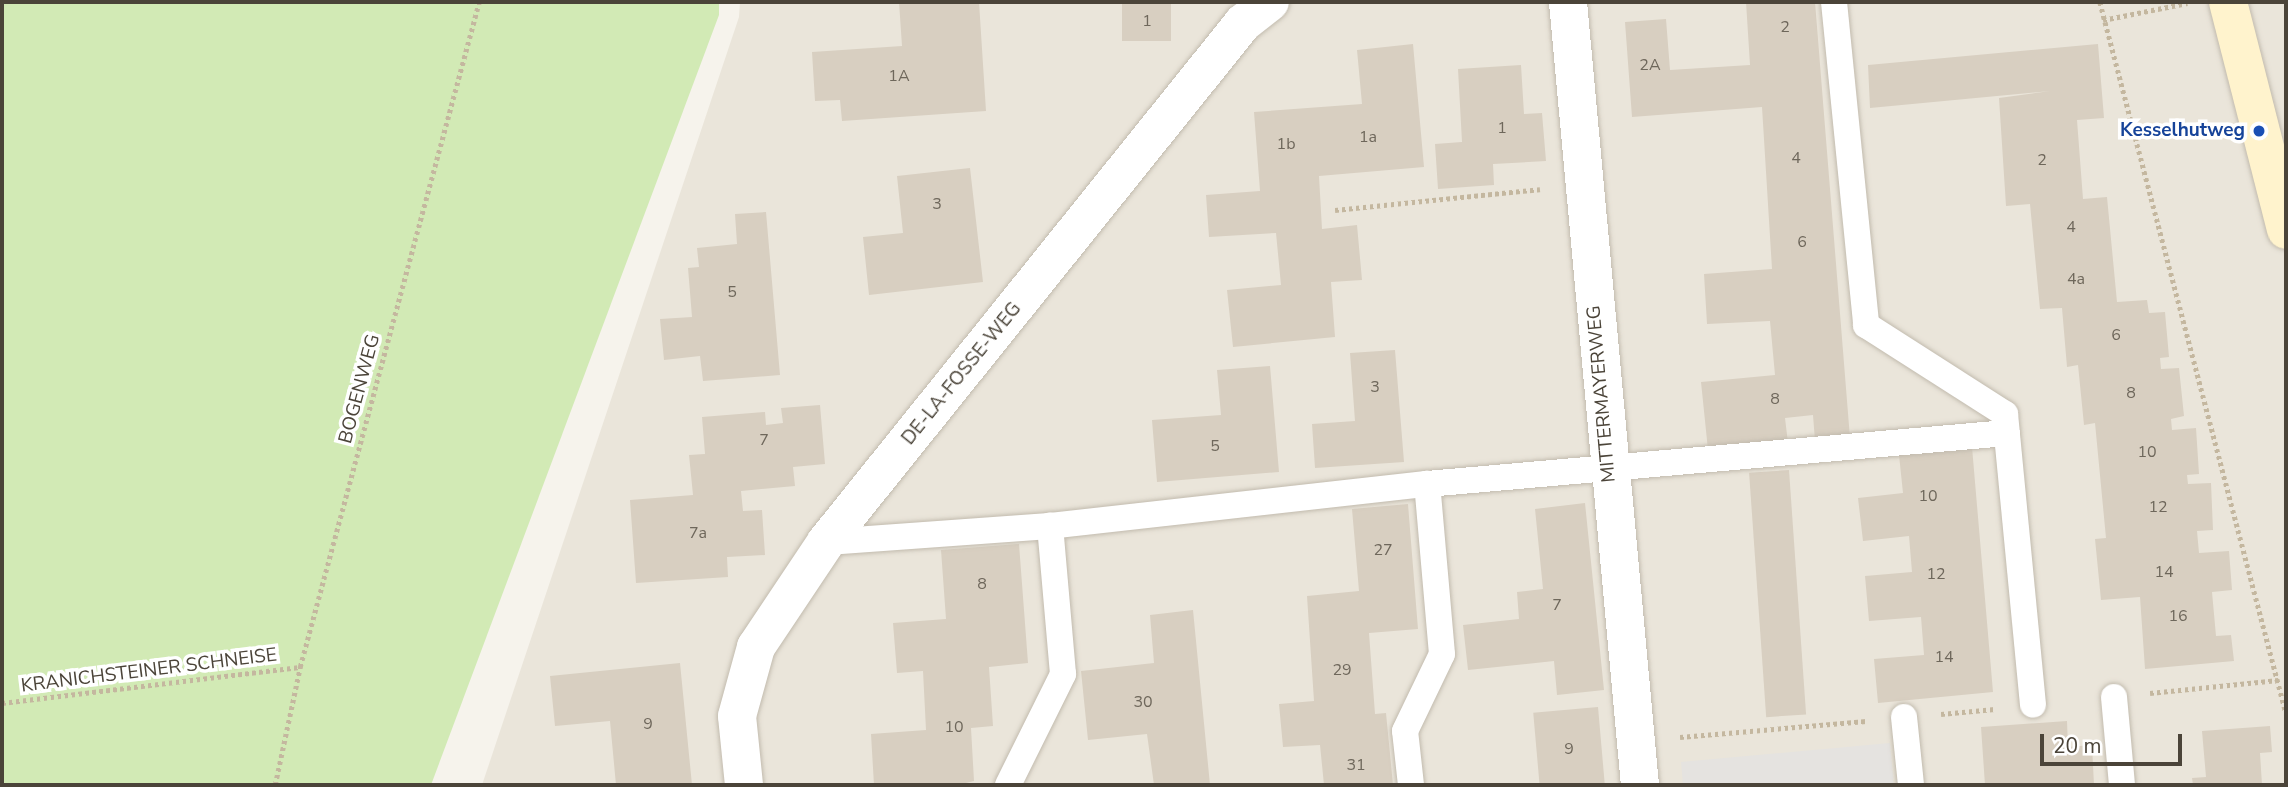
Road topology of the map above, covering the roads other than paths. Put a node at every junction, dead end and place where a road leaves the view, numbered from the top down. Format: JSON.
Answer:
{"nodes":[{"id":1,"x":1270,"y":2,"type":"edge"},
{"id":2,"x":1568,"y":2,"type":"edge"},
{"id":3,"x":1834,"y":2,"type":"edge"},
{"id":4,"x":2228,"y":2,"type":"edge"},
{"id":5,"x":2286,"y":230,"type":"edge"},
{"id":6,"x":2007,"y":433,"type":"junction"},
{"id":7,"x":1608,"y":467,"type":"junction"},
{"id":8,"x":1427,"y":484,"type":"junction"},
{"id":9,"x":1050,"y":526,"type":"junction"},
{"id":10,"x":826,"y":542,"type":"junction"},
{"id":11,"x":2114,"y":697,"type":"road end"},
{"id":12,"x":2033,"y":705,"type":"road end"},
{"id":13,"x":1904,"y":718,"type":"road end"},
{"id":14,"x":744,"y":785,"type":"edge"},
{"id":15,"x":1008,"y":785,"type":"edge"},
{"id":16,"x":1411,"y":785,"type":"edge"},
{"id":17,"x":1640,"y":785,"type":"edge"},
{"id":18,"x":1911,"y":785,"type":"edge"},
{"id":19,"x":2122,"y":785,"type":"edge"}],
"edges":[{"from":1,"to":10,"type":"street","name":"DE-LA-FOSSE-WEG"},
{"from":2,"to":7,"type":"street","name":"MITTERMAYERWEG"},
{"from":3,"to":6,"type":"lane"},
{"from":4,"to":5,"type":"main road"},
{"from":6,"to":7,"type":"lane"},
{"from":6,"to":12,"type":"lane"},
{"from":7,"to":8,"type":"lane"},
{"from":7,"to":17,"type":"street","name":"MITTERMAYERWEG"},
{"from":8,"to":9,"type":"lane"},
{"from":8,"to":16,"type":"lane"},
{"from":9,"to":10,"type":"lane"},
{"from":9,"to":15,"type":"lane"},
{"from":10,"to":14,"type":"street","name":"DE-LA-FOSSE-WEG"},
{"from":11,"to":19,"type":"lane"},
{"from":13,"to":18,"type":"lane"}]}
